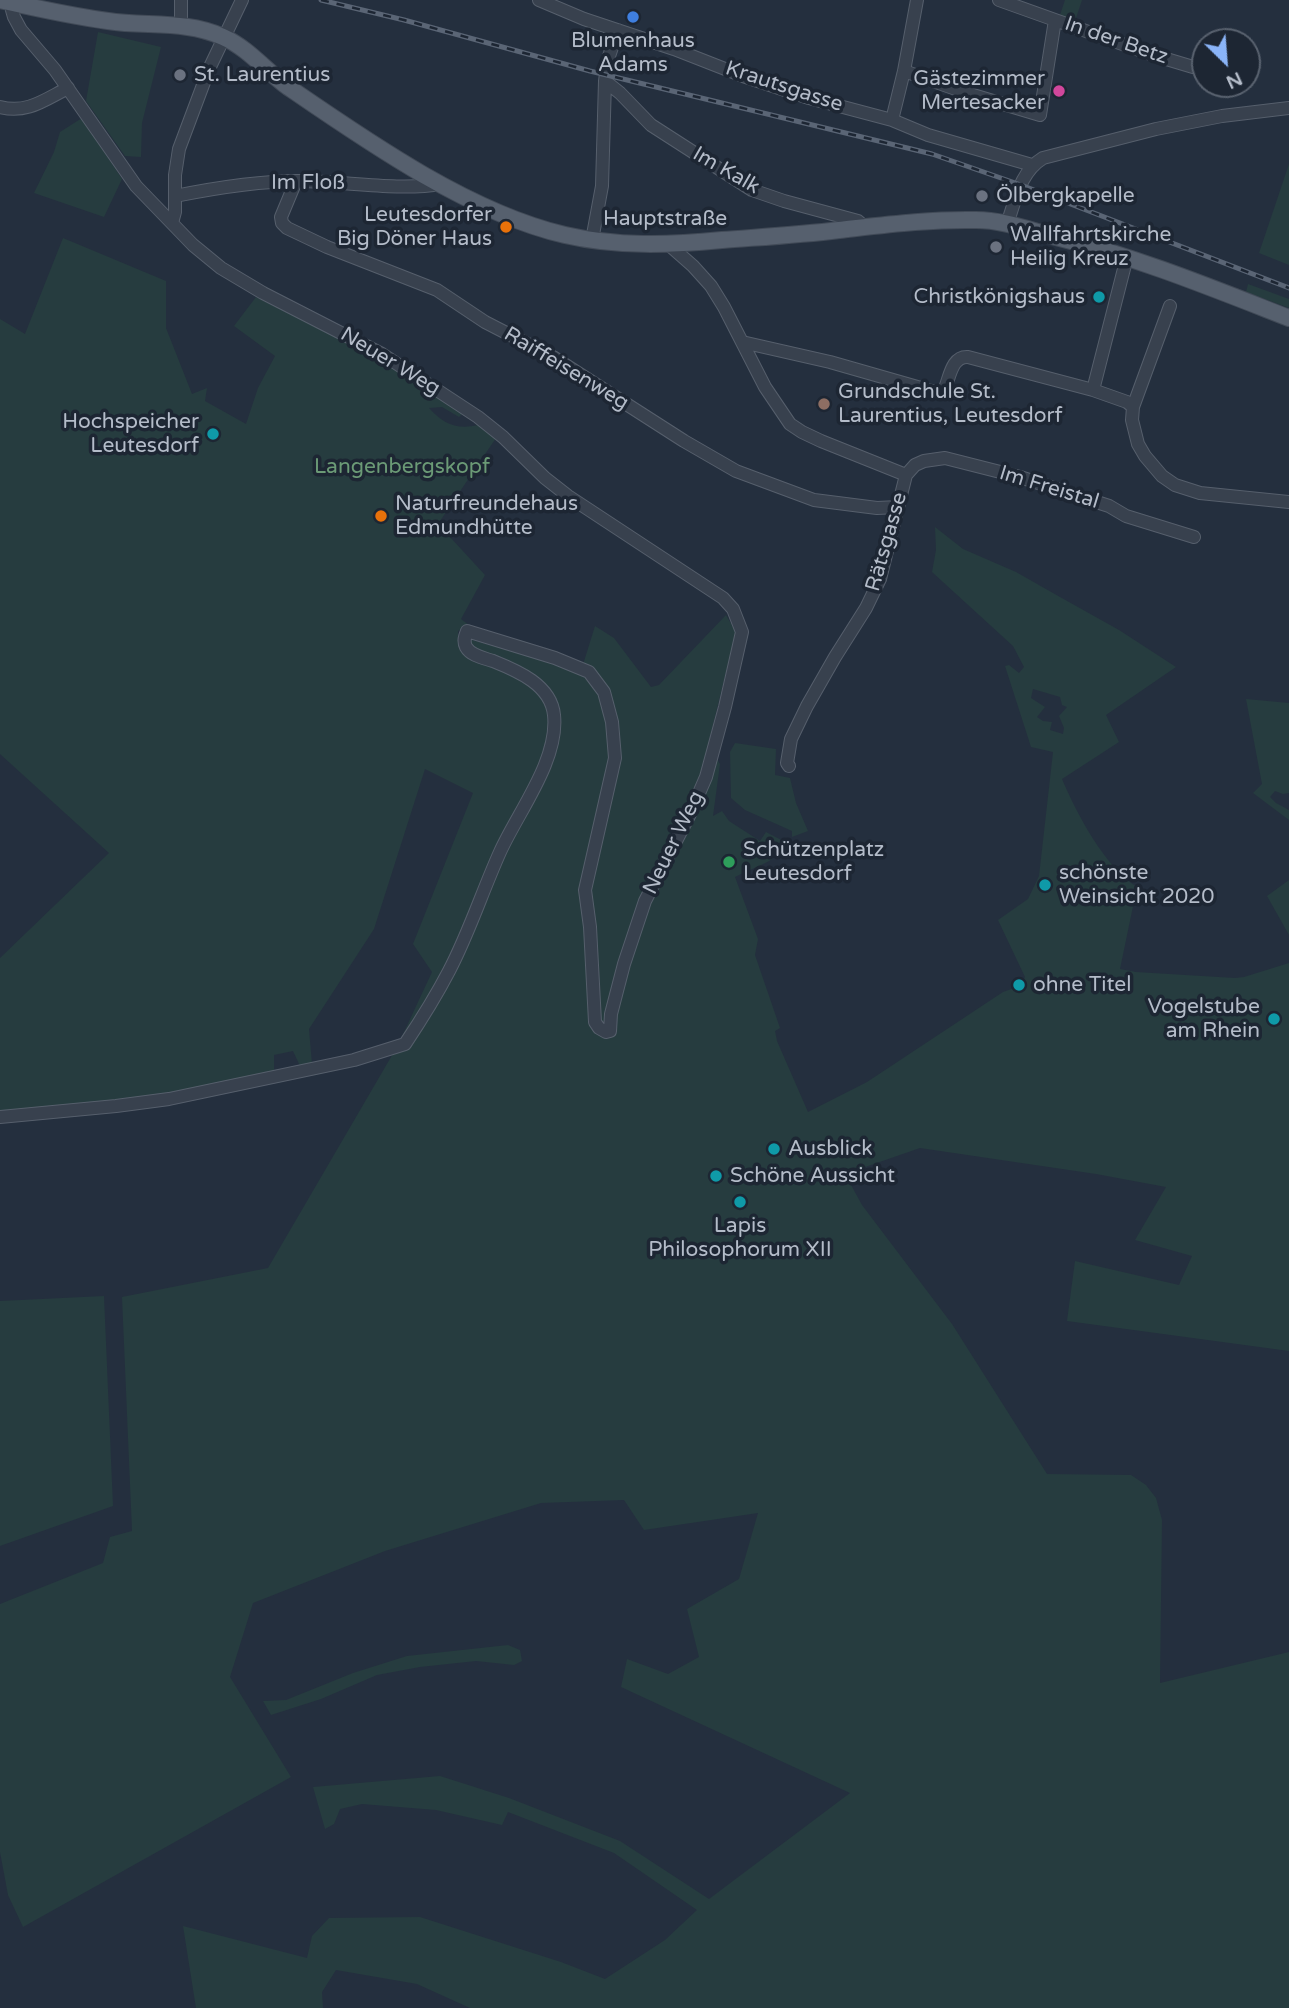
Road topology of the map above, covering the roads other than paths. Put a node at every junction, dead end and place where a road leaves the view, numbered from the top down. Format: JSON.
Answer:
{"nodes":[{"id":1,"x":181,"y":0,"type":"edge"},
{"id":2,"x":242,"y":0,"type":"edge"},
{"id":3,"x":539,"y":0,"type":"edge"},
{"id":4,"x":917,"y":0,"type":"edge"},
{"id":5,"x":999,"y":0,"type":"edge"},
{"id":6,"x":6,"y":2,"type":"edge"},
{"id":7,"x":1055,"y":20,"type":"junction"},
{"id":8,"x":181,"y":26,"type":"junction"},
{"id":9,"x":618,"y":30,"type":"junction"},
{"id":10,"x":224,"y":37,"type":"junction"},
{"id":11,"x":1191,"y":66,"type":"edge"},
{"id":12,"x":904,"y":71,"type":"junction"},
{"id":13,"x":605,"y":81,"type":"junction"},
{"id":14,"x":68,"y":88,"type":"junction"},
{"id":15,"x":0,"y":107,"type":"edge"},
{"id":16,"x":1289,"y":108,"type":"edge"},
{"id":17,"x":892,"y":120,"type":"junction"},
{"id":18,"x":1032,"y":165,"type":"junction"},
{"id":19,"x":296,"y":181,"type":"junction"},
{"id":20,"x":442,"y":184,"type":"junction"},
{"id":21,"x":175,"y":196,"type":"junction"},
{"id":22,"x":172,"y":223,"type":"junction"},
{"id":23,"x":1007,"y":224,"type":"junction"},
{"id":24,"x":865,"y":227,"type":"junction"},
{"id":25,"x":592,"y":240,"type":"junction"},
{"id":26,"x":668,"y":244,"type":"junction"},
{"id":27,"x":1127,"y":257,"type":"junction"},
{"id":28,"x":1170,"y":306,"type":"dead end"},
{"id":29,"x":1289,"y":318,"type":"edge"},
{"id":30,"x":742,"y":342,"type":"junction"},
{"id":31,"x":1093,"y":390,"type":"junction"},
{"id":32,"x":1133,"y":407,"type":"junction"},
{"id":33,"x":906,"y":475,"type":"junction"},
{"id":34,"x":1289,"y":502,"type":"edge"},
{"id":35,"x":898,"y":507,"type":"junction"},
{"id":36,"x":1194,"y":537,"type":"dead end"},
{"id":37,"x":789,"y":766,"type":"dead end"},
{"id":38,"x":0,"y":1117,"type":"edge"}],
"edges":[{"from":1,"to":8,"type":"street"},
{"from":2,"to":10,"type":"street"},
{"from":3,"to":9,"type":"street","name":"Krautsgasse"},
{"from":4,"to":12,"type":"street"},
{"from":5,"to":7,"type":"street","name":"In der Betz"},
{"from":6,"to":8,"type":"main road","name":"Hauptstraße"},
{"from":6,"to":14,"type":"street","name":"Neuer Weg"},
{"from":7,"to":11,"type":"street","name":"In der Betz"},
{"from":7,"to":12,"type":"street"},
{"from":8,"to":10,"type":"main road","name":"Hauptstraße"},
{"from":9,"to":13,"type":"street"},
{"from":9,"to":17,"type":"street","name":"Krautsgasse"},
{"from":10,"to":20,"type":"main road","name":"Hauptstraße"},
{"from":10,"to":21,"type":"street"},
{"from":12,"to":17,"type":"street"},
{"from":13,"to":24,"type":"street","name":"Im Kalk"},
{"from":13,"to":25,"type":"street"},
{"from":14,"to":15,"type":"street"},
{"from":14,"to":22,"type":"street","name":"Neuer Weg"},
{"from":16,"to":18,"type":"street"},
{"from":17,"to":18,"type":"street","name":"Krautsgasse"},
{"from":18,"to":23,"type":"street"},
{"from":19,"to":20,"type":"street","name":"Im Floß"},
{"from":19,"to":21,"type":"street","name":"Im Floß"},
{"from":19,"to":35,"type":"street","name":"Raiffeisenweg"},
{"from":20,"to":25,"type":"main road","name":"Hauptstraße"},
{"from":21,"to":22,"type":"street"},
{"from":22,"to":38,"type":"street","name":"Neuer Weg"},
{"from":23,"to":24,"type":"main road","name":"Hauptstraße"},
{"from":23,"to":27,"type":"main road","name":"Hauptstraße"},
{"from":24,"to":26,"type":"main road","name":"Hauptstraße"},
{"from":25,"to":26,"type":"main road","name":"Hauptstraße"},
{"from":26,"to":30,"type":"street","name":"Rätsgasse"},
{"from":27,"to":29,"type":"main road","name":"Hauptstraße"},
{"from":27,"to":31,"type":"street"},
{"from":28,"to":32,"type":"street"},
{"from":30,"to":31,"type":"street"},
{"from":30,"to":33,"type":"street","name":"Rätsgasse"},
{"from":31,"to":32,"type":"street"},
{"from":32,"to":34,"type":"street"},
{"from":33,"to":35,"type":"street","name":"Rätsgasse"},
{"from":33,"to":36,"type":"street","name":"Im Freistal"},
{"from":35,"to":37,"type":"street","name":"Rätsgasse"}]}
